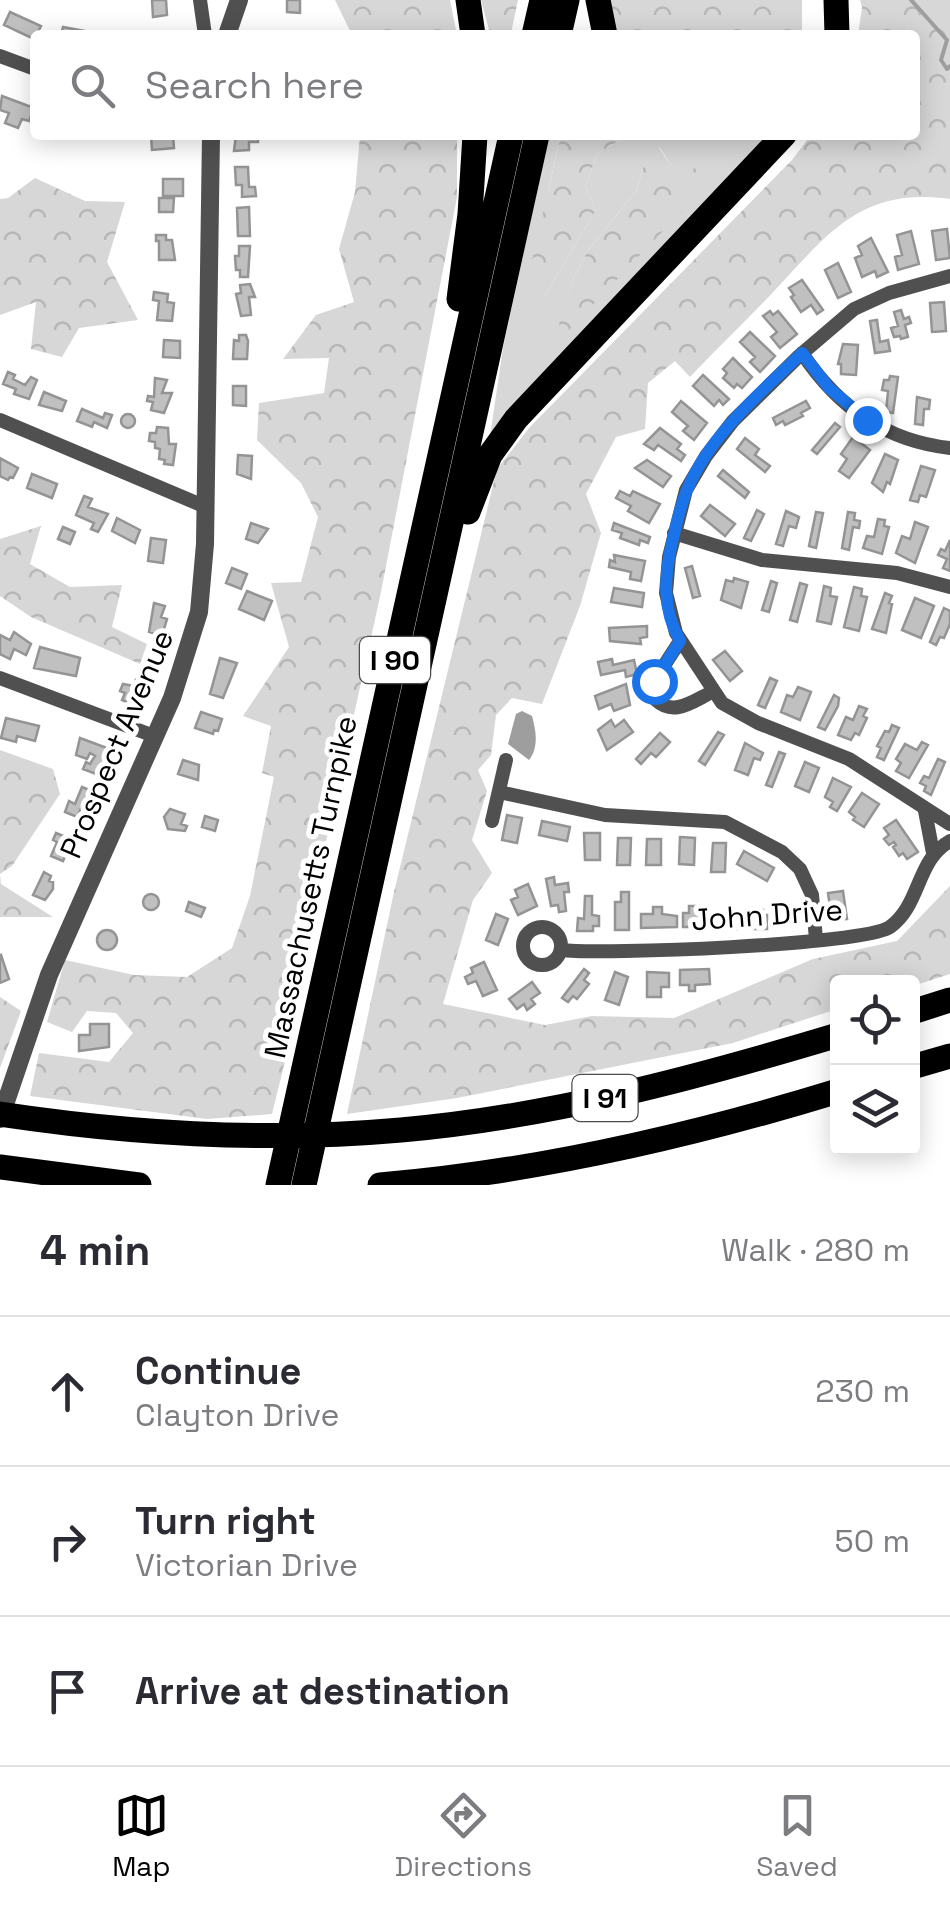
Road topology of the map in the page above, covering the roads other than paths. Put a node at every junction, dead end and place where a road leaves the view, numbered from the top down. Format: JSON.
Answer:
{"nodes":[{"id":1,"x":200,"y":0,"type":"edge"},
{"id":2,"x":238,"y":0,"type":"edge"},
{"id":3,"x":468,"y":0,"type":"edge"},
{"id":4,"x":542,"y":0,"type":"edge"},
{"id":5,"x":567,"y":0,"type":"edge"},
{"id":6,"x":598,"y":0,"type":"edge"},
{"id":7,"x":822,"y":0,"type":"edge"},
{"id":8,"x":836,"y":0,"type":"edge"},
{"id":9,"x":204,"y":30,"type":"edge"},
{"id":10,"x":229,"y":30,"type":"edge"},
{"id":11,"x":472,"y":30,"type":"edge"},
{"id":12,"x":535,"y":30,"type":"edge"},
{"id":13,"x":560,"y":30,"type":"edge"},
{"id":14,"x":603,"y":30,"type":"edge"},
{"id":15,"x":822,"y":30,"type":"edge"},
{"id":16,"x":837,"y":30,"type":"edge"},
{"id":17,"x":0,"y":56,"type":"edge"},
{"id":18,"x":30,"y":67,"type":"edge"},
{"id":19,"x":211,"y":140,"type":"edge"},
{"id":20,"x":475,"y":140,"type":"edge"},
{"id":21,"x":510,"y":140,"type":"edge"},
{"id":22,"x":536,"y":140,"type":"edge"},
{"id":23,"x":779,"y":140,"type":"edge"},
{"id":24,"x":950,"y":276,"type":"edge"},
{"id":25,"x":802,"y":353,"type":"junction"},
{"id":26,"x":0,"y":420,"type":"edge"},
{"id":27,"x":950,"y":448,"type":"edge"},
{"id":28,"x":206,"y":507,"type":"junction"},
{"id":29,"x":674,"y":533,"type":"junction"},
{"id":30,"x":950,"y":588,"type":"edge"},
{"id":31,"x":680,"y":641,"type":"junction"},
{"id":32,"x":422,"y":655,"type":"junction"},
{"id":33,"x":0,"y":678,"type":"edge"},
{"id":34,"x":712,"y":692,"type":"junction"},
{"id":35,"x":154,"y":736,"type":"junction"},
{"id":36,"x":506,"y":760,"type":"dead end"},
{"id":37,"x":499,"y":792,"type":"junction"},
{"id":38,"x":925,"y":811,"type":"junction"},
{"id":39,"x":492,"y":821,"type":"dead end"},
{"id":40,"x":950,"y":824,"type":"edge"},
{"id":41,"x":950,"y":841,"type":"edge"},
{"id":42,"x":933,"y":852,"type":"junction"},
{"id":43,"x":343,"y":894,"type":"junction"},
{"id":44,"x":816,"y":940,"type":"junction"},
{"id":45,"x":560,"y":950,"type":"dead end"},
{"id":46,"x":950,"y":1000,"type":"edge"},
{"id":47,"x":920,"y":1009,"type":"edge"},
{"id":48,"x":830,"y":1036,"type":"edge"},
{"id":49,"x":950,"y":1056,"type":"edge"},
{"id":50,"x":919,"y":1065,"type":"edge"},
{"id":51,"x":830,"y":1092,"type":"edge"},
{"id":52,"x":0,"y":1116,"type":"edge"},
{"id":53,"x":10,"y":1168,"type":"edge"},
{"id":54,"x":139,"y":1185,"type":"edge"},
{"id":55,"x":278,"y":1185,"type":"edge"},
{"id":56,"x":304,"y":1185,"type":"edge"},
{"id":57,"x":380,"y":1185,"type":"edge"}],
"edges":[{"from":1,"to":9,"type":"street"},
{"from":2,"to":10,"type":"street"},
{"from":3,"to":11,"type":"highway"},
{"from":4,"to":12,"type":"highway"},
{"from":5,"to":13,"type":"highway"},
{"from":6,"to":14,"type":"highway"},
{"from":7,"to":15,"type":"highway"},
{"from":8,"to":16,"type":"highway"},
{"from":17,"to":18,"type":"street"},
{"from":19,"to":28,"type":"street","name":"Prospect Avenue"},
{"from":20,"to":43,"type":"highway"},
{"from":21,"to":43,"type":"highway","name":"Massachusetts Turnpike","number":"I 90"},
{"from":22,"to":32,"type":"highway","name":"Massachusetts Turnpike","number":"I 90"},
{"from":23,"to":32,"type":"highway"},
{"from":24,"to":25,"type":"street"},
{"from":25,"to":27,"type":"street"},
{"from":25,"to":29,"type":"street"},
{"from":26,"to":28,"type":"street"},
{"from":28,"to":35,"type":"street","name":"Prospect Avenue"},
{"from":29,"to":30,"type":"street"},
{"from":29,"to":31,"type":"street"},
{"from":31,"to":34,"type":"street"},
{"from":31,"to":34,"type":"street"},
{"from":32,"to":56,"type":"highway","name":"Massachusetts Turnpike","number":"I 90"},
{"from":33,"to":35,"type":"street"},
{"from":34,"to":38,"type":"street"},
{"from":35,"to":52,"type":"street","name":"Prospect Avenue"},
{"from":36,"to":37,"type":"street"},
{"from":37,"to":39,"type":"street"},
{"from":37,"to":44,"type":"street"},
{"from":38,"to":40,"type":"street"},
{"from":38,"to":42,"type":"street"},
{"from":41,"to":42,"type":"street"},
{"from":42,"to":44,"type":"street","name":"John Drive"},
{"from":43,"to":55,"type":"highway","name":"Massachusetts Turnpike","number":"I 90"},
{"from":44,"to":45,"type":"street","name":"John Drive"},
{"from":46,"to":47,"type":"highway"},
{"from":48,"to":52,"type":"highway","number":"I 91"},
{"from":49,"to":50,"type":"highway"},
{"from":51,"to":57,"type":"highway","number":"I 91"},
{"from":53,"to":54,"type":"highway"}]}
